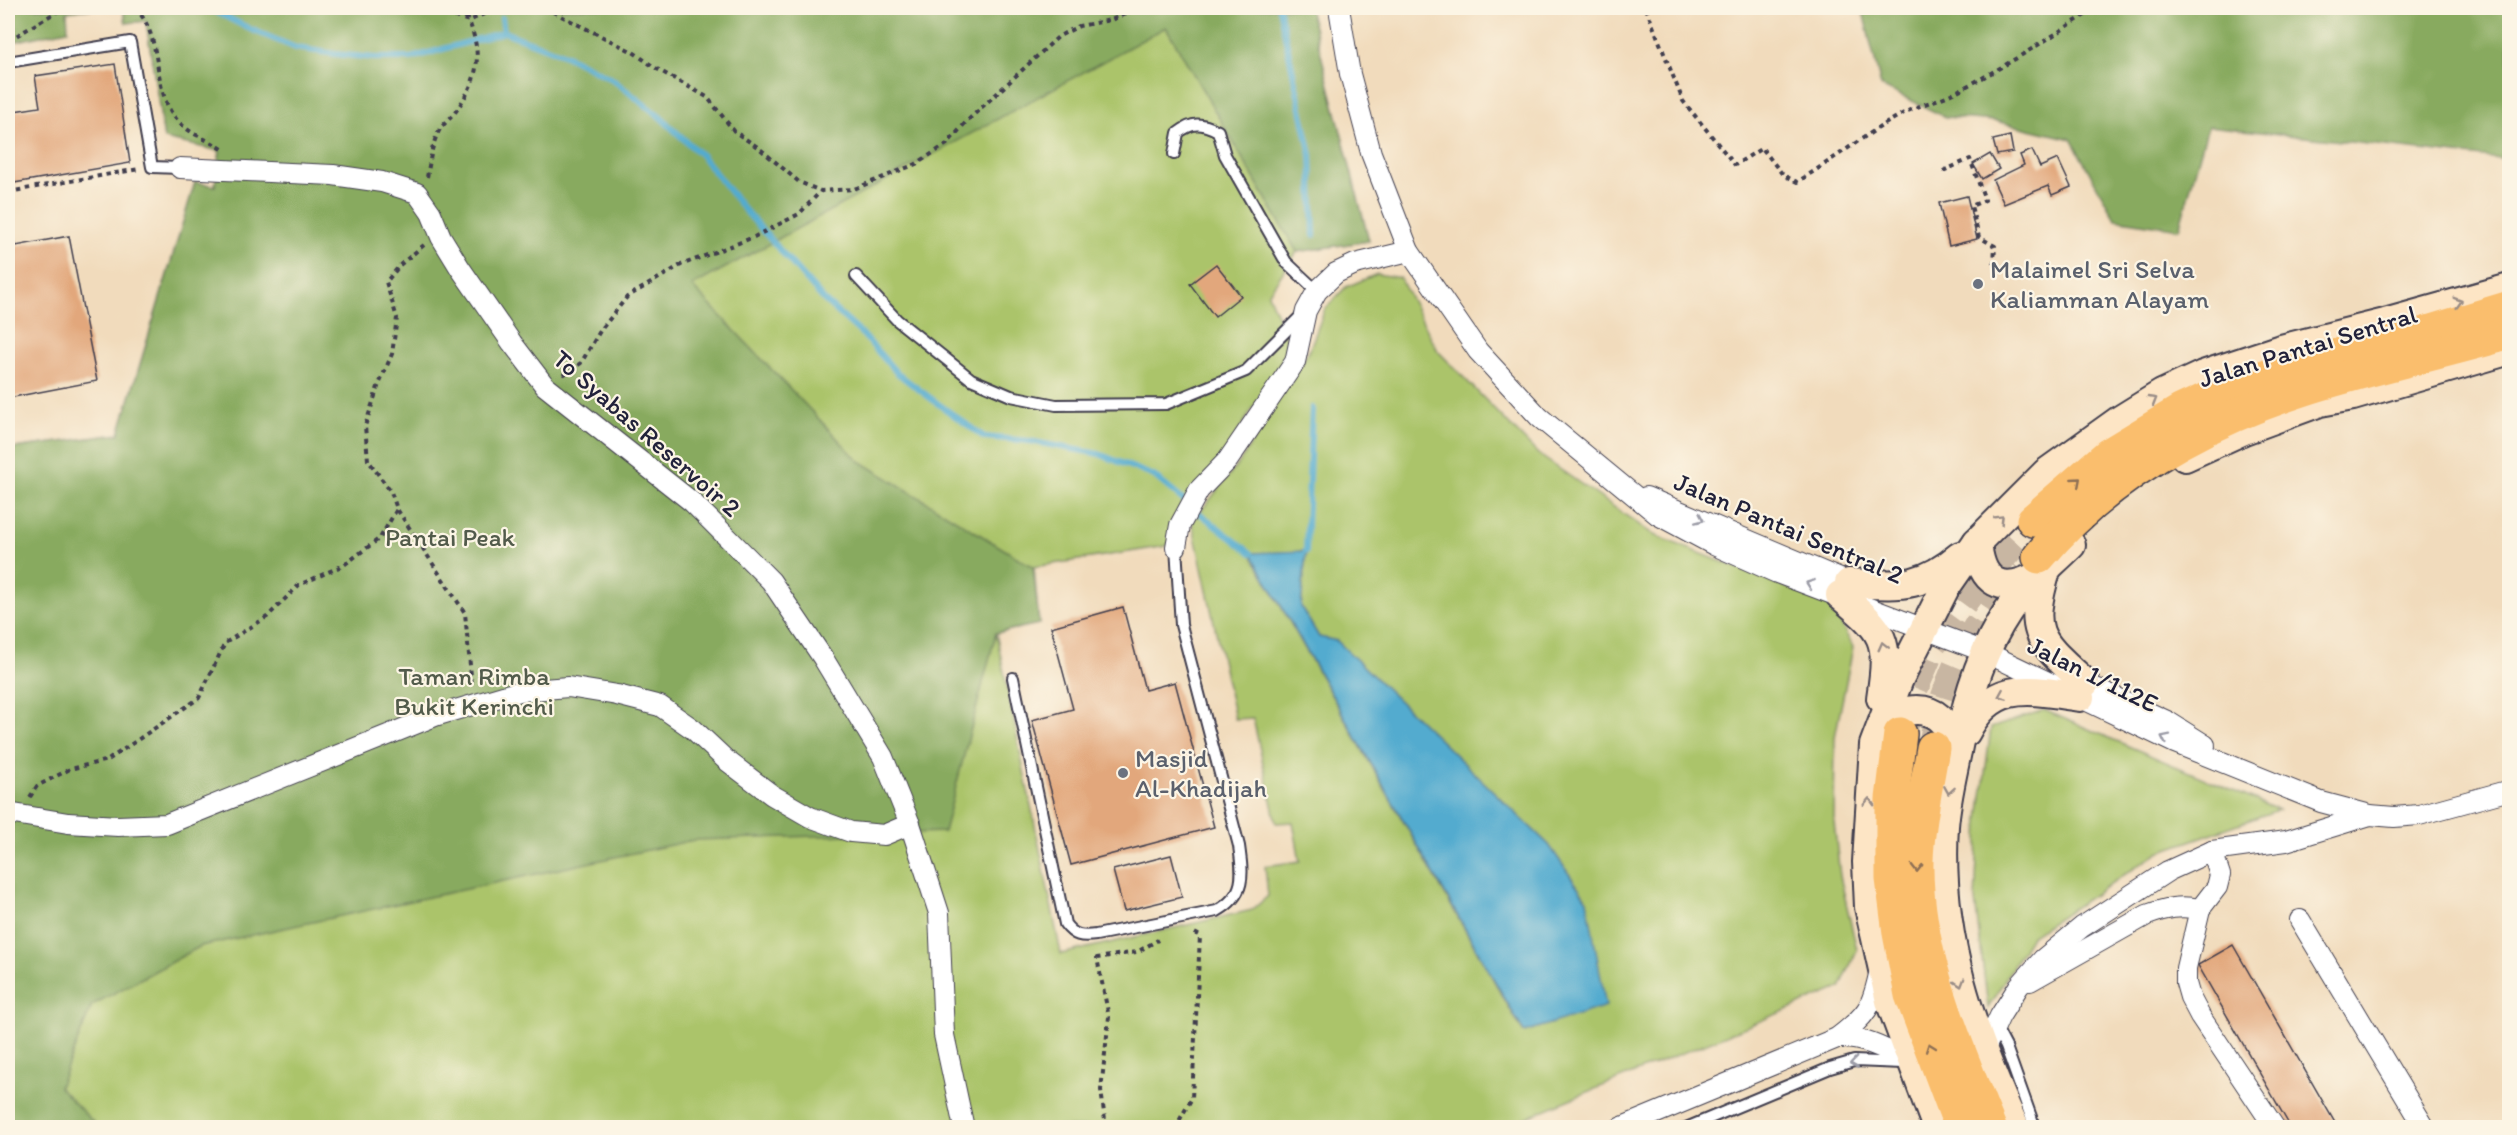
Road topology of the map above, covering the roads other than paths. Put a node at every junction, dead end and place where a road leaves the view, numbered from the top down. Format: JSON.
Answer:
{"nodes":[{"id":1,"x":1339,"y":8,"type":"edge"},
{"id":2,"x":8,"y":62,"type":"edge"},
{"id":3,"x":1174,"y":154,"type":"dead end"},
{"id":4,"x":180,"y":168,"type":"joint"},
{"id":5,"x":1409,"y":251,"type":"junction"},
{"id":6,"x":856,"y":276,"type":"dead end"},
{"id":7,"x":2510,"y":288,"type":"edge"},
{"id":8,"x":1317,"y":291,"type":"junction"},
{"id":9,"x":2510,"y":307,"type":"edge"},
{"id":10,"x":1306,"y":311,"type":"junction"},
{"id":11,"x":2510,"y":333,"type":"edge"},
{"id":12,"x":2510,"y":350,"type":"edge"},
{"id":13,"x":2033,"y":520,"type":"tunnel mouth"},
{"id":14,"x":1977,"y":542,"type":"junction"},
{"id":15,"x":1176,"y":547,"type":"joint"},
{"id":16,"x":2042,"y":564,"type":"junction"},
{"id":17,"x":1844,"y":589,"type":"junction"},
{"id":18,"x":1926,"y":622,"type":"junction"},
{"id":19,"x":1987,"y":647,"type":"junction"},
{"id":20,"x":1013,"y":678,"type":"dead end"},
{"id":21,"x":2083,"y":690,"type":"junction"},
{"id":22,"x":1887,"y":739,"type":"junction"},
{"id":23,"x":1945,"y":749,"type":"junction"},
{"id":24,"x":2510,"y":790,"type":"edge"},
{"id":25,"x":15,"y":813,"type":"edge"},
{"id":26,"x":2370,"y":815,"type":"junction"},
{"id":27,"x":910,"y":824,"type":"junction"},
{"id":28,"x":2212,"y":851,"type":"junction"},
{"id":29,"x":2200,"y":909,"type":"junction"},
{"id":30,"x":2300,"y":920,"type":"dead end"},
{"id":31,"x":1882,"y":964,"type":"junction"},
{"id":32,"x":2019,"y":986,"type":"junction"},
{"id":33,"x":1995,"y":1026,"type":"junction"},
{"id":34,"x":1837,"y":1038,"type":"junction"},
{"id":35,"x":1988,"y":1065,"type":"junction"},
{"id":36,"x":1916,"y":1073,"type":"junction"},
{"id":37,"x":964,"y":1128,"type":"edge"},
{"id":38,"x":1620,"y":1128,"type":"edge"},
{"id":39,"x":1686,"y":1128,"type":"edge"},
{"id":40,"x":1936,"y":1128,"type":"edge"},
{"id":41,"x":1946,"y":1128,"type":"edge"},
{"id":42,"x":1961,"y":1128,"type":"edge"},
{"id":43,"x":1990,"y":1128,"type":"edge"},
{"id":44,"x":2008,"y":1128,"type":"edge"},
{"id":45,"x":2015,"y":1128,"type":"edge"},
{"id":46,"x":2035,"y":1128,"type":"edge"},
{"id":47,"x":2275,"y":1128,"type":"edge"},
{"id":48,"x":2425,"y":1128,"type":"edge"}],
"edges":[{"from":1,"to":5,"type":"street","name":"Jalan Pantai Sentral 2"},
{"from":2,"to":4,"type":"lane"},
{"from":3,"to":8,"type":"lane"},
{"from":4,"to":27,"type":"street","name":"To Syabas Reservoir 2"},
{"from":5,"to":8,"type":"street"},
{"from":5,"to":17,"type":"street","name":"Jalan Pantai Sentral 2"},
{"from":6,"to":10,"type":"lane"},
{"from":14,"to":7,"type":"main road","name":"Jalan Pantai Sentral","one_way":true},
{"from":8,"to":10,"type":"street"},
{"from":13,"to":9,"type":"highway","one_way":true},
{"from":10,"to":15,"type":"street"},
{"from":11,"to":16,"type":"highway"},
{"from":12,"to":16,"type":"main road"},
{"from":14,"to":16,"type":"main road"},
{"from":14,"to":17,"type":"main road"},
{"from":14,"to":18,"type":"main road","name":"Jalan Pantai Sentral"},
{"from":15,"to":20,"type":"lane"},
{"from":16,"to":19,"type":"main road"},
{"from":16,"to":21,"type":"main road"},
{"from":17,"to":18,"type":"street","name":"Jalan Pantai Sentral 2"},
{"from":22,"to":17,"type":"main road","one_way":true},
{"from":18,"to":19,"type":"street","name":"Jalan 1/112E"},
{"from":18,"to":22,"type":"main road","name":"Jalan Pantai Sentral"},
{"from":19,"to":21,"type":"street","name":"Jalan 1/112E"},
{"from":19,"to":23,"type":"main road"},
{"from":21,"to":23,"type":"main road","one_way":true},
{"from":21,"to":26,"type":"street","name":"Jalan 1/112E"},
{"from":22,"to":23,"type":"main road"},
{"from":31,"to":22,"type":"main road","name":"Jalan Pantai Sentral","one_way":true},
{"from":42,"to":22,"type":"highway","one_way":true},
{"from":23,"to":35,"type":"main road","one_way":true},
{"from":23,"to":43,"type":"highway","one_way":true},
{"from":24,"to":26,"type":"street","name":"Jalan 1/112E"},
{"from":25,"to":27,"type":"street"},
{"from":26,"to":28,"type":"street"},
{"from":27,"to":37,"type":"street","name":"To Syabas Reservoir 2"},
{"from":28,"to":29,"type":"street"},
{"from":28,"to":32,"type":"street"},
{"from":29,"to":32,"type":"street"},
{"from":29,"to":47,"type":"street"},
{"from":30,"to":48,"type":"street"},
{"from":31,"to":34,"type":"street"},
{"from":31,"to":36,"type":"main road","name":"Jalan Pantai Sentral"},
{"from":32,"to":33,"type":"street"},
{"from":33,"to":35,"type":"street"},
{"from":33,"to":46,"type":"lane"},
{"from":34,"to":36,"type":"street"},
{"from":34,"to":38,"type":"street"},
{"from":35,"to":44,"type":"highway"},
{"from":35,"to":45,"type":"main road"},
{"from":36,"to":39,"type":"lane","one_way":true},
{"from":36,"to":40,"type":"main road","name":"Jalan Pantai Sentral"},
{"from":36,"to":41,"type":"highway"}]}
